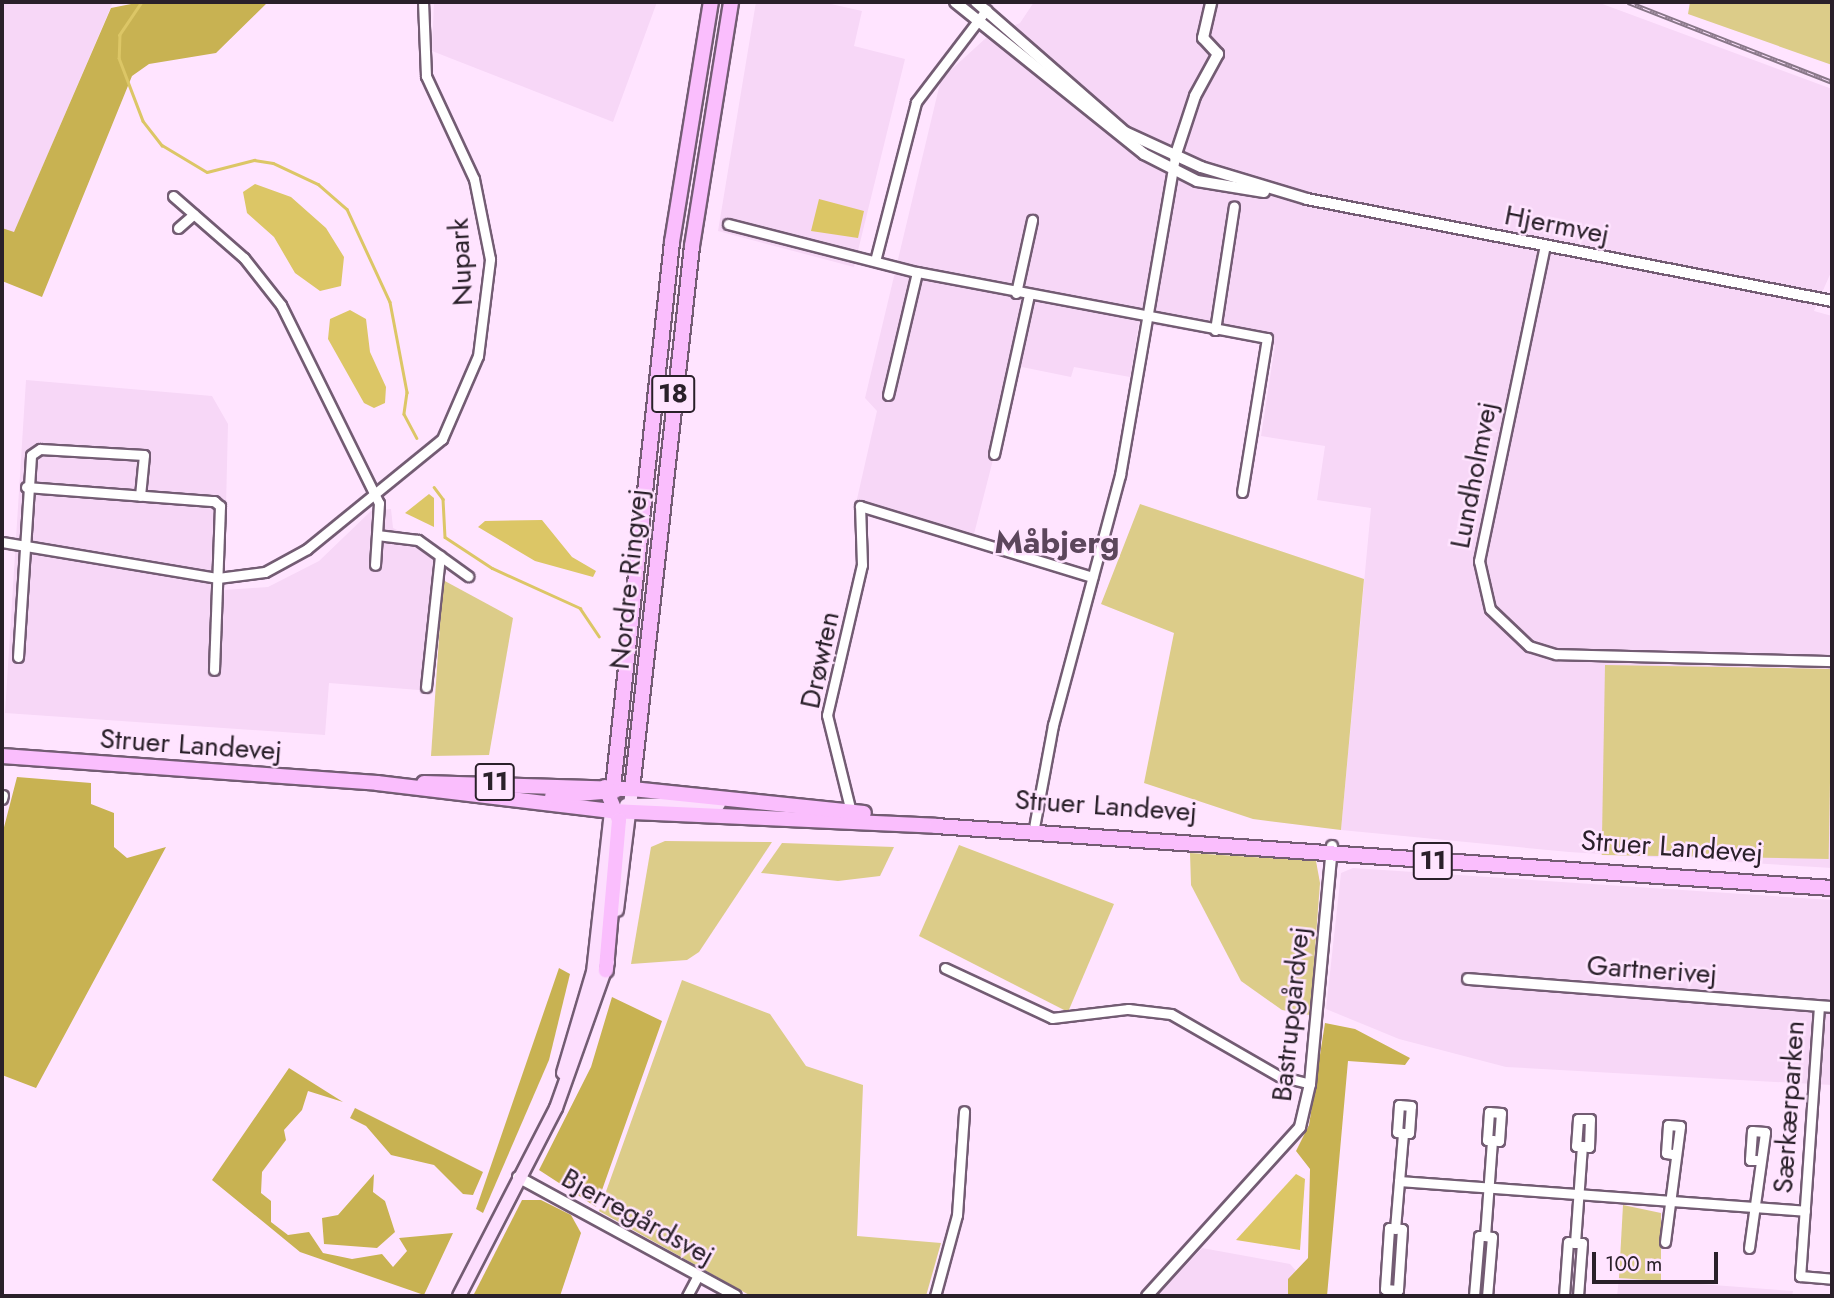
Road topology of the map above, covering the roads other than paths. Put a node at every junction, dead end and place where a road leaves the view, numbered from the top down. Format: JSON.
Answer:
{"nodes":[{"id":1,"x":423,"y":2,"type":"edge"},
{"id":2,"x":711,"y":2,"type":"edge"},
{"id":3,"x":955,"y":2,"type":"edge"},
{"id":4,"x":976,"y":2,"type":"edge"},
{"id":5,"x":1210,"y":2,"type":"edge"},
{"id":6,"x":728,"y":7,"type":"edge"},
{"id":7,"x":986,"y":10,"type":"junction"},
{"id":8,"x":978,"y":20,"type":"junction"},
{"id":9,"x":1175,"y":157,"type":"junction"},
{"id":10,"x":1172,"y":170,"type":"junction"},
{"id":11,"x":1274,"y":192,"type":"junction"},
{"id":12,"x":173,"y":196,"type":"dead end"},
{"id":13,"x":1234,"y":206,"type":"dead end"},
{"id":14,"x":194,"y":214,"type":"junction"},
{"id":15,"x":1032,"y":220,"type":"dead end"},
{"id":16,"x":728,"y":224,"type":"dead end"},
{"id":17,"x":178,"y":228,"type":"dead end"},
{"id":18,"x":1545,"y":245,"type":"junction"},
{"id":19,"x":875,"y":261,"type":"junction"},
{"id":20,"x":917,"y":272,"type":"junction"},
{"id":21,"x":1016,"y":293,"type":"junction"},
{"id":22,"x":1029,"y":295,"type":"junction"},
{"id":23,"x":1832,"y":301,"type":"edge"},
{"id":24,"x":1148,"y":319,"type":"junction"},
{"id":25,"x":1215,"y":330,"type":"junction"},
{"id":26,"x":888,"y":395,"type":"dead end"},
{"id":27,"x":993,"y":454,"type":"dead end"},
{"id":28,"x":26,"y":487,"type":"junction"},
{"id":29,"x":374,"y":492,"type":"junction"},
{"id":30,"x":1242,"y":492,"type":"dead end"},
{"id":31,"x":140,"y":496,"type":"junction"},
{"id":32,"x":377,"y":535,"type":"junction"},
{"id":33,"x":2,"y":542,"type":"edge"},
{"id":34,"x":24,"y":544,"type":"junction"},
{"id":35,"x":440,"y":556,"type":"junction"},
{"id":36,"x":375,"y":565,"type":"dead end"},
{"id":37,"x":468,"y":576,"type":"dead end"},
{"id":38,"x":1092,"y":577,"type":"junction"},
{"id":39,"x":218,"y":578,"type":"junction"},
{"id":40,"x":18,"y":657,"type":"dead end"},
{"id":41,"x":1832,"y":662,"type":"edge"},
{"id":42,"x":214,"y":670,"type":"dead end"},
{"id":43,"x":426,"y":687,"type":"dead end"},
{"id":44,"x":2,"y":756,"type":"edge"},
{"id":45,"x":377,"y":783,"type":"junction"},
{"id":46,"x":621,"y":796,"type":"junction"},
{"id":47,"x":852,"y":816,"type":"junction"},
{"id":48,"x":1034,"y":829,"type":"junction"},
{"id":49,"x":1331,"y":850,"type":"junction"},
{"id":50,"x":1832,"y":881,"type":"edge"},
{"id":51,"x":1832,"y":888,"type":"edge"},
{"id":52,"x":945,"y":968,"type":"dead end"},
{"id":53,"x":606,"y":970,"type":"joint"},
{"id":54,"x":1468,"y":979,"type":"dead end"},
{"id":55,"x":1819,"y":1006,"type":"junction"},
{"id":56,"x":1832,"y":1007,"type":"edge"},
{"id":57,"x":1310,"y":1084,"type":"junction"},
{"id":58,"x":964,"y":1111,"type":"dead end"},
{"id":59,"x":1403,"y":1133,"type":"dead end"},
{"id":60,"x":1492,"y":1140,"type":"dead end"},
{"id":61,"x":1582,"y":1146,"type":"dead end"},
{"id":62,"x":534,"y":1148,"type":"junction"},
{"id":63,"x":1672,"y":1154,"type":"dead end"},
{"id":64,"x":1756,"y":1160,"type":"dead end"},
{"id":65,"x":518,"y":1177,"type":"junction"},
{"id":66,"x":1399,"y":1181,"type":"junction"},
{"id":67,"x":1489,"y":1187,"type":"junction"},
{"id":68,"x":1578,"y":1194,"type":"junction"},
{"id":69,"x":1668,"y":1201,"type":"junction"},
{"id":70,"x":1752,"y":1207,"type":"junction"},
{"id":71,"x":1805,"y":1211,"type":"junction"},
{"id":72,"x":1485,"y":1236,"type":"junction"},
{"id":73,"x":1575,"y":1242,"type":"junction"},
{"id":74,"x":1665,"y":1242,"type":"dead end"},
{"id":75,"x":1749,"y":1248,"type":"dead end"},
{"id":76,"x":698,"y":1275,"type":"junction"},
{"id":77,"x":1832,"y":1279,"type":"edge"},
{"id":78,"x":1391,"y":1293,"type":"edge"},
{"id":79,"x":459,"y":1296,"type":"edge"},
{"id":80,"x":687,"y":1296,"type":"edge"},
{"id":81,"x":736,"y":1296,"type":"edge"},
{"id":82,"x":935,"y":1296,"type":"edge"},
{"id":83,"x":1147,"y":1296,"type":"edge"},
{"id":84,"x":1474,"y":1296,"type":"edge"},
{"id":85,"x":1488,"y":1296,"type":"edge"},
{"id":86,"x":1564,"y":1296,"type":"edge"},
{"id":87,"x":1578,"y":1296,"type":"edge"}],
"edges":[{"from":1,"to":29,"type":"street","name":"Nupark"},
{"from":2,"to":46,"type":"main road","name":"Nordre Ringvej","number":"18"},
{"from":3,"to":8,"type":"street","name":"Hjermvej"},
{"from":4,"to":7,"type":"street","name":"Hjermvej"},
{"from":5,"to":9,"type":"street"},
{"from":6,"to":46,"type":"main road","name":"Nordre Ringvej","number":"18"},
{"from":7,"to":8,"type":"street"},
{"from":7,"to":9,"type":"street","name":"Hjermvej"},
{"from":8,"to":10,"type":"street","name":"Hjermvej"},
{"from":8,"to":19,"type":"street"},
{"from":9,"to":10,"type":"street"},
{"from":9,"to":11,"type":"street","name":"Hjermvej"},
{"from":10,"to":11,"type":"street","name":"Hjermvej"},
{"from":10,"to":24,"type":"street"},
{"from":11,"to":18,"type":"street","name":"Hjermvej"},
{"from":12,"to":14,"type":"street"},
{"from":13,"to":25,"type":"street"},
{"from":14,"to":17,"type":"street"},
{"from":14,"to":29,"type":"street"},
{"from":15,"to":21,"type":"street"},
{"from":16,"to":19,"type":"street"},
{"from":18,"to":23,"type":"street","name":"Hjermvej"},
{"from":18,"to":41,"type":"street","name":"Lundholmvej"},
{"from":19,"to":20,"type":"street"},
{"from":20,"to":21,"type":"street"},
{"from":20,"to":26,"type":"street"},
{"from":21,"to":22,"type":"street"},
{"from":22,"to":24,"type":"street"},
{"from":22,"to":27,"type":"street"},
{"from":24,"to":25,"type":"street"},
{"from":24,"to":38,"type":"street"},
{"from":25,"to":30,"type":"street"},
{"from":28,"to":31,"type":"street"},
{"from":28,"to":31,"type":"street"},
{"from":28,"to":34,"type":"street"},
{"from":29,"to":32,"type":"street"},
{"from":29,"to":39,"type":"street","name":"Nupark"},
{"from":31,"to":39,"type":"street"},
{"from":32,"to":35,"type":"street"},
{"from":32,"to":36,"type":"street"},
{"from":33,"to":34,"type":"street","name":"Nupark"},
{"from":34,"to":39,"type":"street","name":"Nupark"},
{"from":34,"to":40,"type":"street"},
{"from":35,"to":37,"type":"street"},
{"from":35,"to":43,"type":"street"},
{"from":38,"to":47,"type":"street","name":"Drøwten"},
{"from":38,"to":48,"type":"street"},
{"from":39,"to":42,"type":"street"},
{"from":44,"to":45,"type":"main road","name":"Struer Landevej","number":"11"},
{"from":45,"to":46,"type":"main road","name":"Struer Landevej","number":"11"},
{"from":45,"to":46,"type":"main road","name":"Struer Landevej","number":"11"},
{"from":46,"to":47,"type":"main road","name":"Struer Landevej","number":"11"},
{"from":46,"to":47,"type":"main road","name":"Struer Landevej","number":"11"},
{"from":46,"to":53,"type":"main road"},
{"from":46,"to":62,"type":"main road","name":"Nordre Ringvej"},
{"from":47,"to":48,"type":"main road","name":"Struer Landevej","number":"11"},
{"from":48,"to":49,"type":"main road","name":"Struer Landevej","number":"11"},
{"from":49,"to":50,"type":"main road","name":"Struer Landevej","number":"11"},
{"from":49,"to":51,"type":"main road","name":"Struer Landevej","number":"11"},
{"from":49,"to":57,"type":"street","name":"Bastrupgårdvej"},
{"from":52,"to":57,"type":"street"},
{"from":53,"to":62,"type":"main road","name":"Nordre Ringvej"},
{"from":54,"to":55,"type":"street","name":"Gartnerivej"},
{"from":55,"to":56,"type":"street","name":"Gartnerivej"},
{"from":55,"to":71,"type":"street","name":"Særkærparken"},
{"from":57,"to":83,"type":"street","name":"Bastrupgårdvej"},
{"from":58,"to":82,"type":"street"},
{"from":59,"to":66,"type":"street"},
{"from":60,"to":67,"type":"street"},
{"from":61,"to":68,"type":"street"},
{"from":62,"to":65,"type":"main road","name":"Nordre Ringvej"},
{"from":63,"to":69,"type":"street"},
{"from":64,"to":70,"type":"street","name":"Særkærparken"},
{"from":65,"to":76,"type":"street","name":"Bjerregårdsvej"},
{"from":65,"to":79,"type":"main road","name":"Nordre Ringvej"},
{"from":66,"to":67,"type":"street","name":"Særkærparken"},
{"from":66,"to":78,"type":"street"},
{"from":67,"to":68,"type":"street","name":"Særkærparken"},
{"from":67,"to":72,"type":"street"},
{"from":68,"to":69,"type":"street","name":"Særkærparken"},
{"from":68,"to":73,"type":"street"},
{"from":69,"to":70,"type":"street","name":"Særkærparken"},
{"from":69,"to":74,"type":"street"},
{"from":70,"to":71,"type":"street","name":"Særkærparken"},
{"from":70,"to":75,"type":"street","name":"Særkærparken"},
{"from":71,"to":77,"type":"street","name":"Særkærparken"},
{"from":72,"to":84,"type":"street"},
{"from":72,"to":85,"type":"street"},
{"from":73,"to":86,"type":"street"},
{"from":73,"to":87,"type":"street"},
{"from":76,"to":80,"type":"street"},
{"from":76,"to":81,"type":"street","name":"Bjerregårdsvej"}]}
